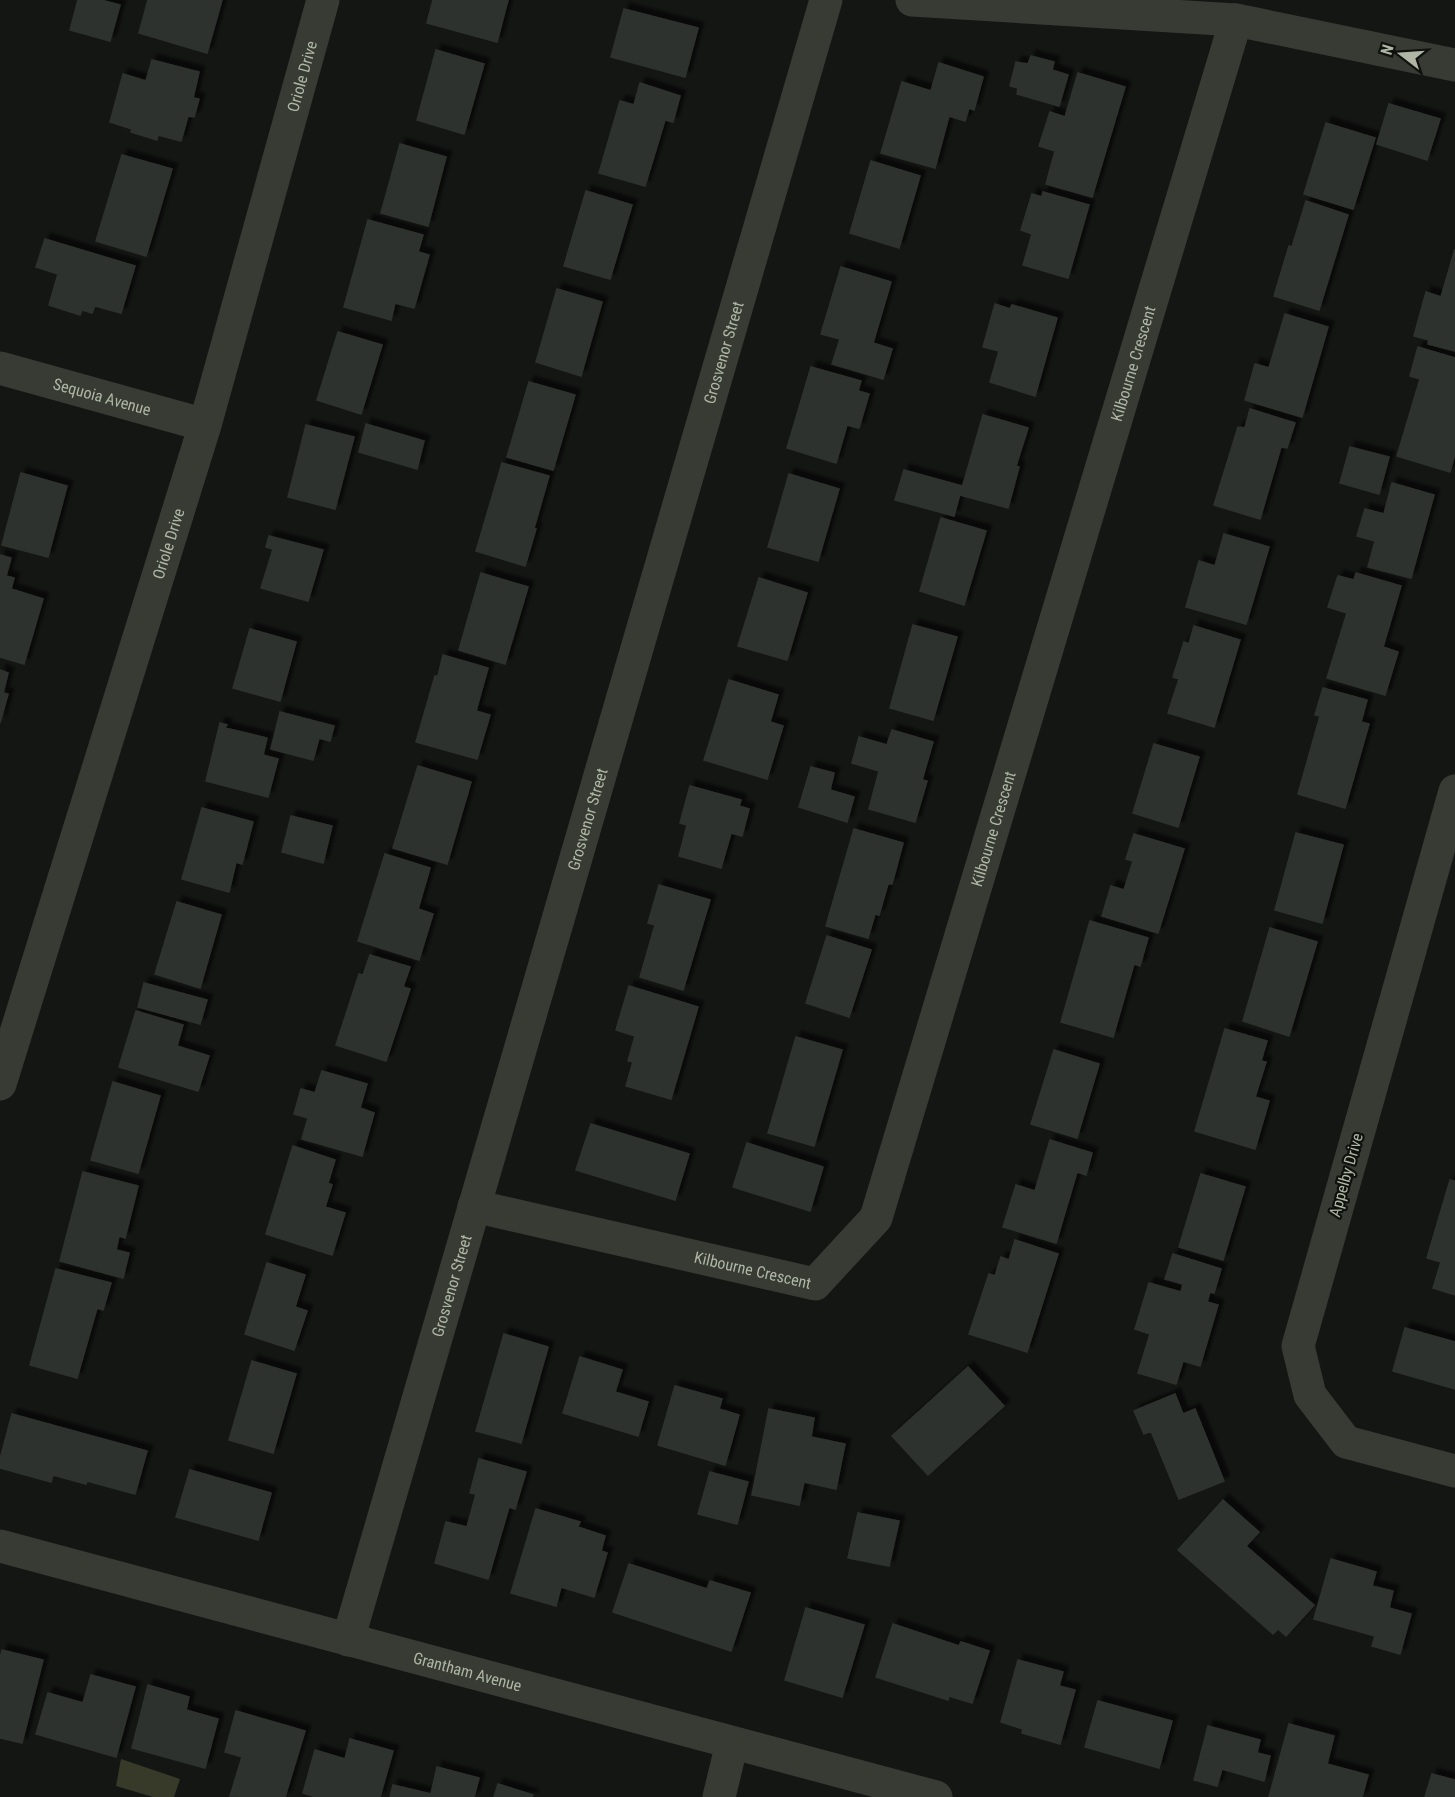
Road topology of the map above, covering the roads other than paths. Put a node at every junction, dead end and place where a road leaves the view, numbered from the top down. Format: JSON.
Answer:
{"nodes":[{"id":1,"x":323,"y":0,"type":"edge"},
{"id":2,"x":826,"y":0,"type":"edge"},
{"id":3,"x":912,"y":0,"type":"edge"},
{"id":4,"x":1236,"y":20,"type":"junction"},
{"id":5,"x":1455,"y":65,"type":"edge"},
{"id":6,"x":0,"y":368,"type":"edge"},
{"id":7,"x":205,"y":425,"type":"junction"},
{"id":8,"x":1455,"y":791,"type":"edge"},
{"id":9,"x":3,"y":1066,"type":"edge"},
{"id":10,"x":474,"y":1206,"type":"junction"},
{"id":11,"x":1455,"y":1471,"type":"edge"},
{"id":12,"x":0,"y":1546,"type":"edge"},
{"id":13,"x":348,"y":1640,"type":"junction"},
{"id":14,"x":732,"y":1743,"type":"junction"},
{"id":15,"x":719,"y":1797,"type":"edge"},
{"id":16,"x":936,"y":1797,"type":"edge"}],
"edges":[{"from":1,"to":7,"type":"street","name":"Oriole Drive"},
{"from":2,"to":10,"type":"street","name":"Grosvenor Street"},
{"from":3,"to":4,"type":"street"},
{"from":4,"to":5,"type":"street"},
{"from":4,"to":10,"type":"street","name":"Kilbourne Crescent"},
{"from":6,"to":7,"type":"street","name":"Sequoia Avenue"},
{"from":7,"to":9,"type":"street","name":"Oriole Drive"},
{"from":8,"to":11,"type":"street","name":"Appelby Drive"},
{"from":10,"to":13,"type":"street","name":"Grosvenor Street"},
{"from":12,"to":13,"type":"street","name":"Grantham Avenue"},
{"from":13,"to":14,"type":"street","name":"Grantham Avenue"},
{"from":14,"to":15,"type":"street"},
{"from":14,"to":16,"type":"street","name":"Grantham Avenue"}]}
